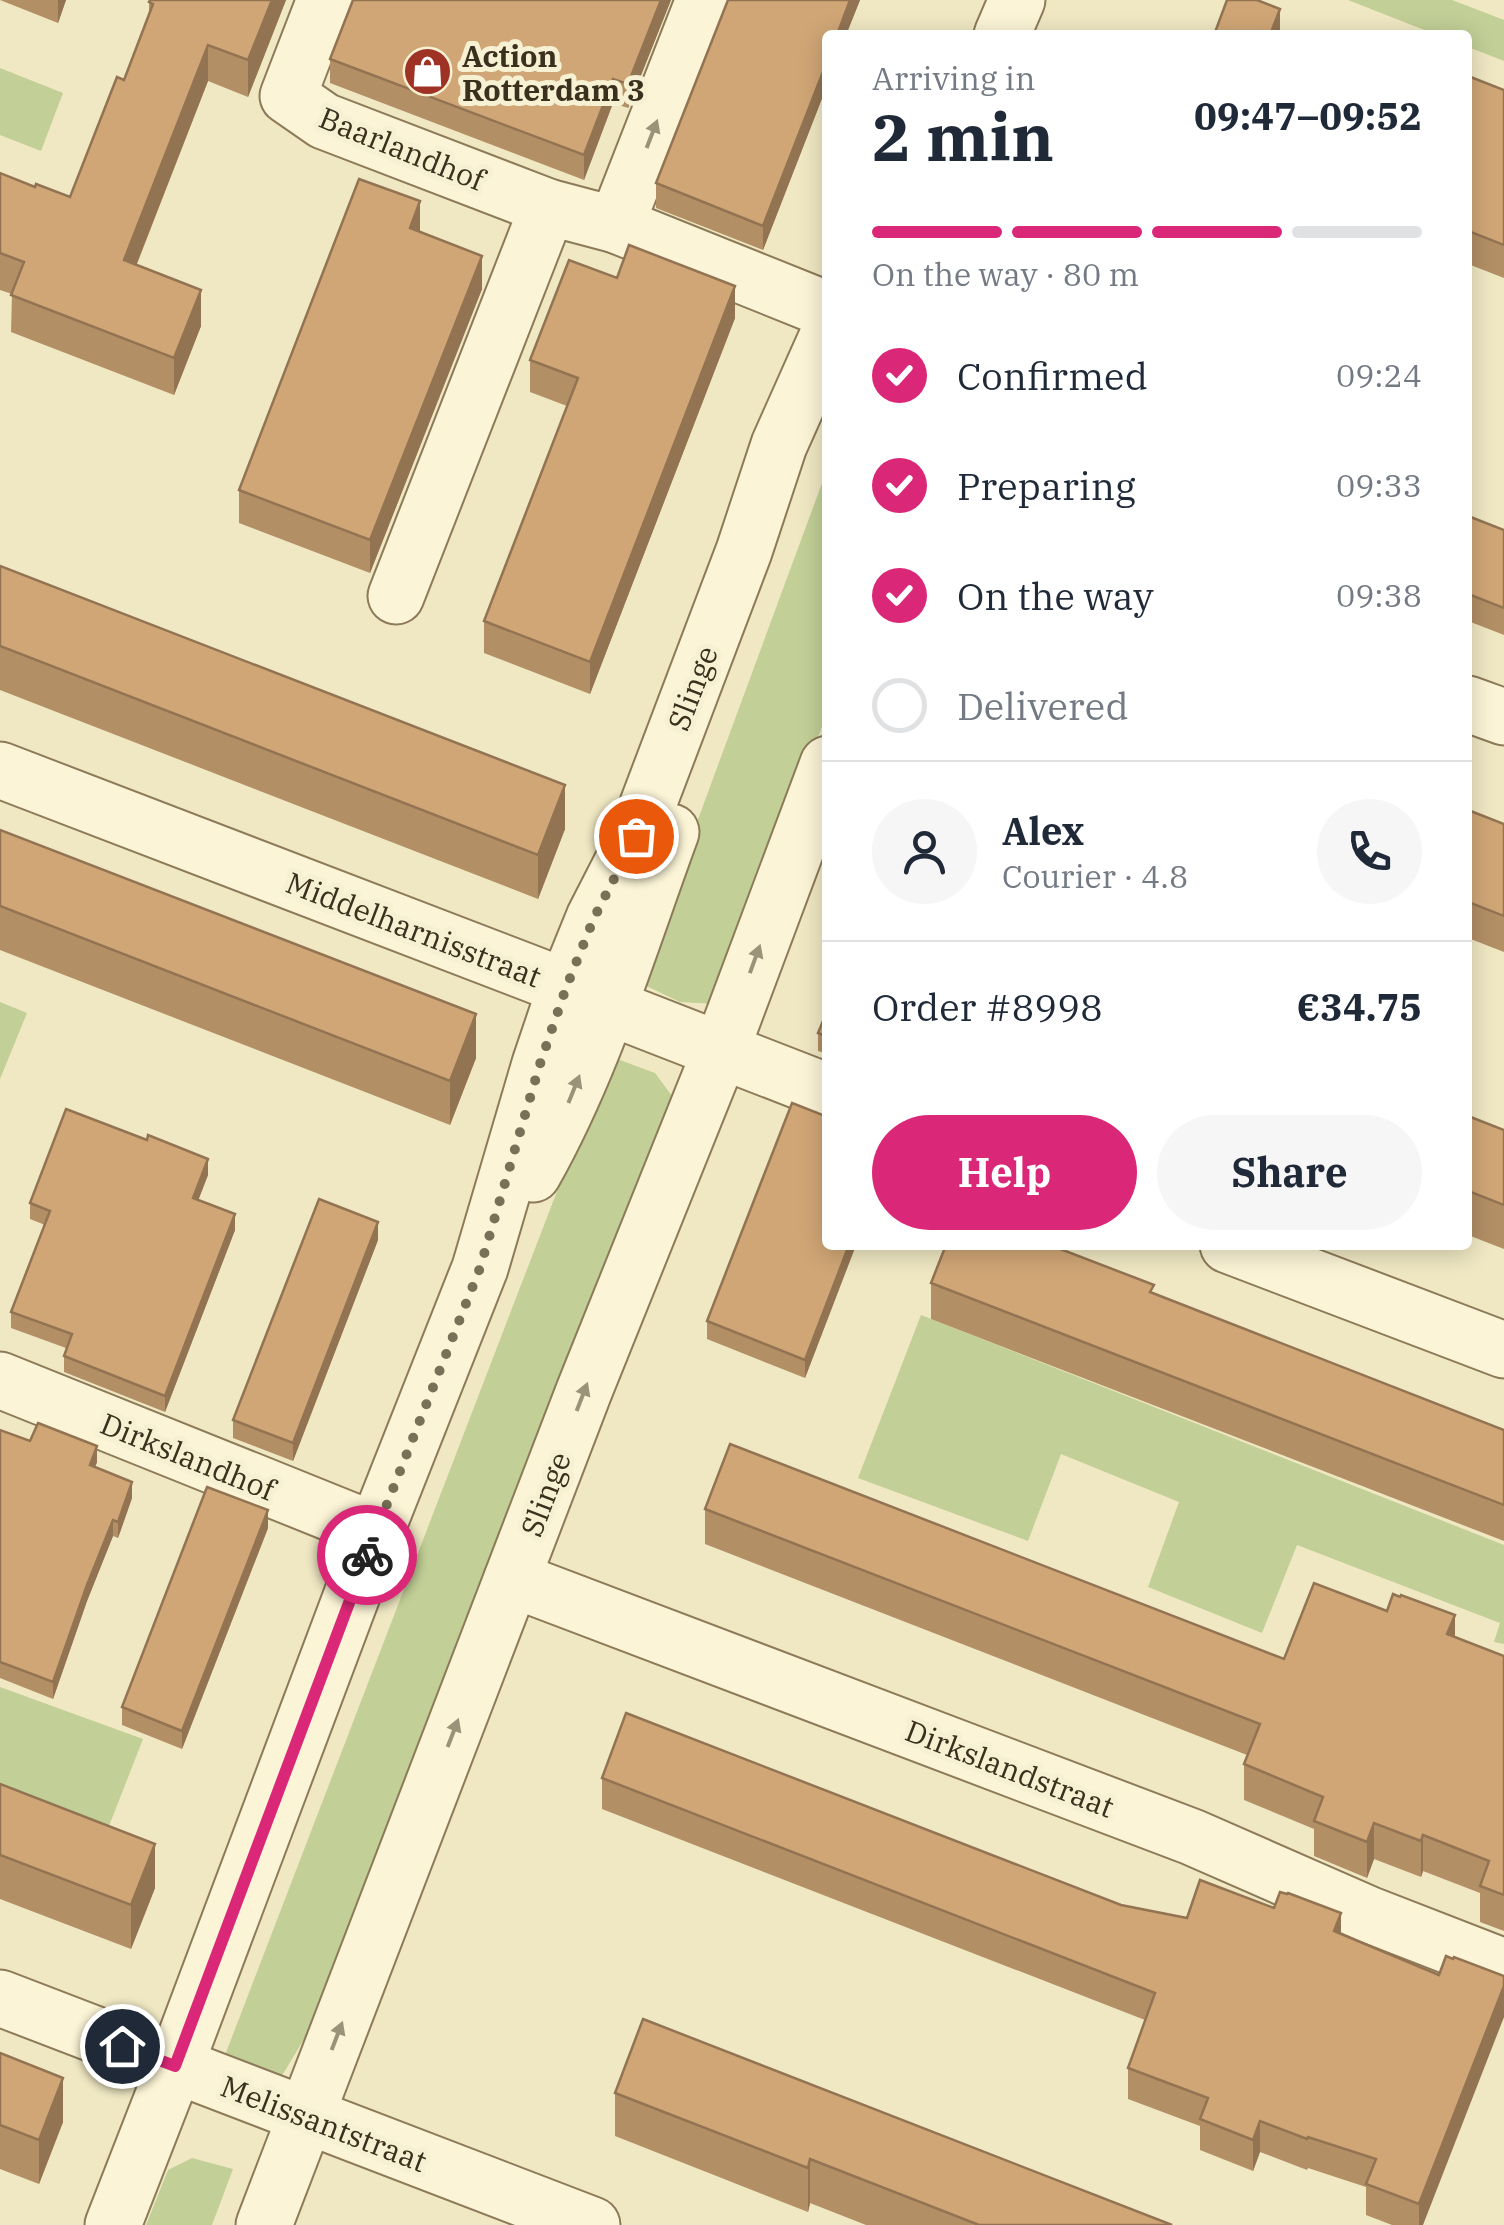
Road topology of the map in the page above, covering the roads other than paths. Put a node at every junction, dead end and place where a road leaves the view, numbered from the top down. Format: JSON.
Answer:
{"nodes":[{"id":1,"x":325,"y":0,"type":"edge"},
{"id":2,"x":704,"y":0,"type":"edge"},
{"id":3,"x":977,"y":0,"type":"edge"},
{"id":4,"x":1017,"y":0,"type":"edge"},
{"id":5,"x":966,"y":30,"type":"edge"},
{"id":6,"x":1004,"y":30,"type":"edge"},
{"id":7,"x":548,"y":207,"type":"junction"},
{"id":8,"x":616,"y":225,"type":"junction"},
{"id":9,"x":822,"y":308,"type":"edge"},
{"id":10,"x":822,"y":349,"type":"edge"},
{"id":11,"x":822,"y":426,"type":"edge"},
{"id":12,"x":396,"y":596,"type":"dead end"},
{"id":13,"x":1472,"y":706,"type":"edge"},
{"id":14,"x":1504,"y":718,"type":"edge"},
{"id":15,"x":0,"y":770,"type":"edge"},
{"id":16,"x":822,"y":780,"type":"edge"},
{"id":17,"x":587,"y":996,"type":"junction"},
{"id":18,"x":721,"y":1050,"type":"junction"},
{"id":19,"x":822,"y":1090,"type":"edge"},
{"id":20,"x":1241,"y":1250,"type":"edge"},
{"id":21,"x":1504,"y":1350,"type":"edge"},
{"id":22,"x":0,"y":1380,"type":"edge"},
{"id":23,"x":376,"y":1530,"type":"junction"},
{"id":24,"x":512,"y":1580,"type":"junction"},
{"id":25,"x":1504,"y":1967,"type":"edge"},
{"id":26,"x":0,"y":1998,"type":"edge"},
{"id":27,"x":175,"y":2066,"type":"junction"},
{"id":28,"x":306,"y":2117,"type":"junction"},
{"id":29,"x":113,"y":2225,"type":"edge"},
{"id":30,"x":264,"y":2225,"type":"edge"},
{"id":31,"x":592,"y":2225,"type":"edge"}],
"edges":[{"from":1,"to":7,"type":"street","name":"Baarlandhof"},
{"from":8,"to":2,"type":"street","one_way":true},
{"from":3,"to":5,"type":"street"},
{"from":4,"to":6,"type":"street"},
{"from":7,"to":8,"type":"street","name":"Baarlandhof"},
{"from":7,"to":12,"type":"street"},
{"from":8,"to":9,"type":"street","name":"Baarlandhof"},
{"from":10,"to":17,"type":"street","name":"Slinge"},
{"from":11,"to":17,"type":"street","name":"Slinge"},
{"from":13,"to":14,"type":"street"},
{"from":15,"to":17,"type":"street","name":"Middelharnisstraat"},
{"from":18,"to":16,"type":"street","name":"Slinge","one_way":true},
{"from":17,"to":18,"type":"street","name":"Middelharnisstraat"},
{"from":17,"to":23,"type":"street","name":"Slinge"},
{"from":18,"to":19,"type":"street","name":"Middelharnisstraat"},
{"from":24,"to":18,"type":"street","name":"Slinge","one_way":true},
{"from":20,"to":21,"type":"street"},
{"from":22,"to":23,"type":"street","name":"Dirkslandhof"},
{"from":23,"to":27,"type":"street","name":"Slinge"},
{"from":24,"to":25,"type":"street","name":"Dirkslandstraat"},
{"from":28,"to":24,"type":"street","name":"Slinge","one_way":true},
{"from":26,"to":27,"type":"street","name":"Melissantstraat"},
{"from":27,"to":28,"type":"street","name":"Melissantstraat"},
{"from":27,"to":29,"type":"street","name":"Slinge"},
{"from":28,"to":30,"type":"street","name":"Slinge"},
{"from":28,"to":31,"type":"street","name":"Melissantstraat"}]}
